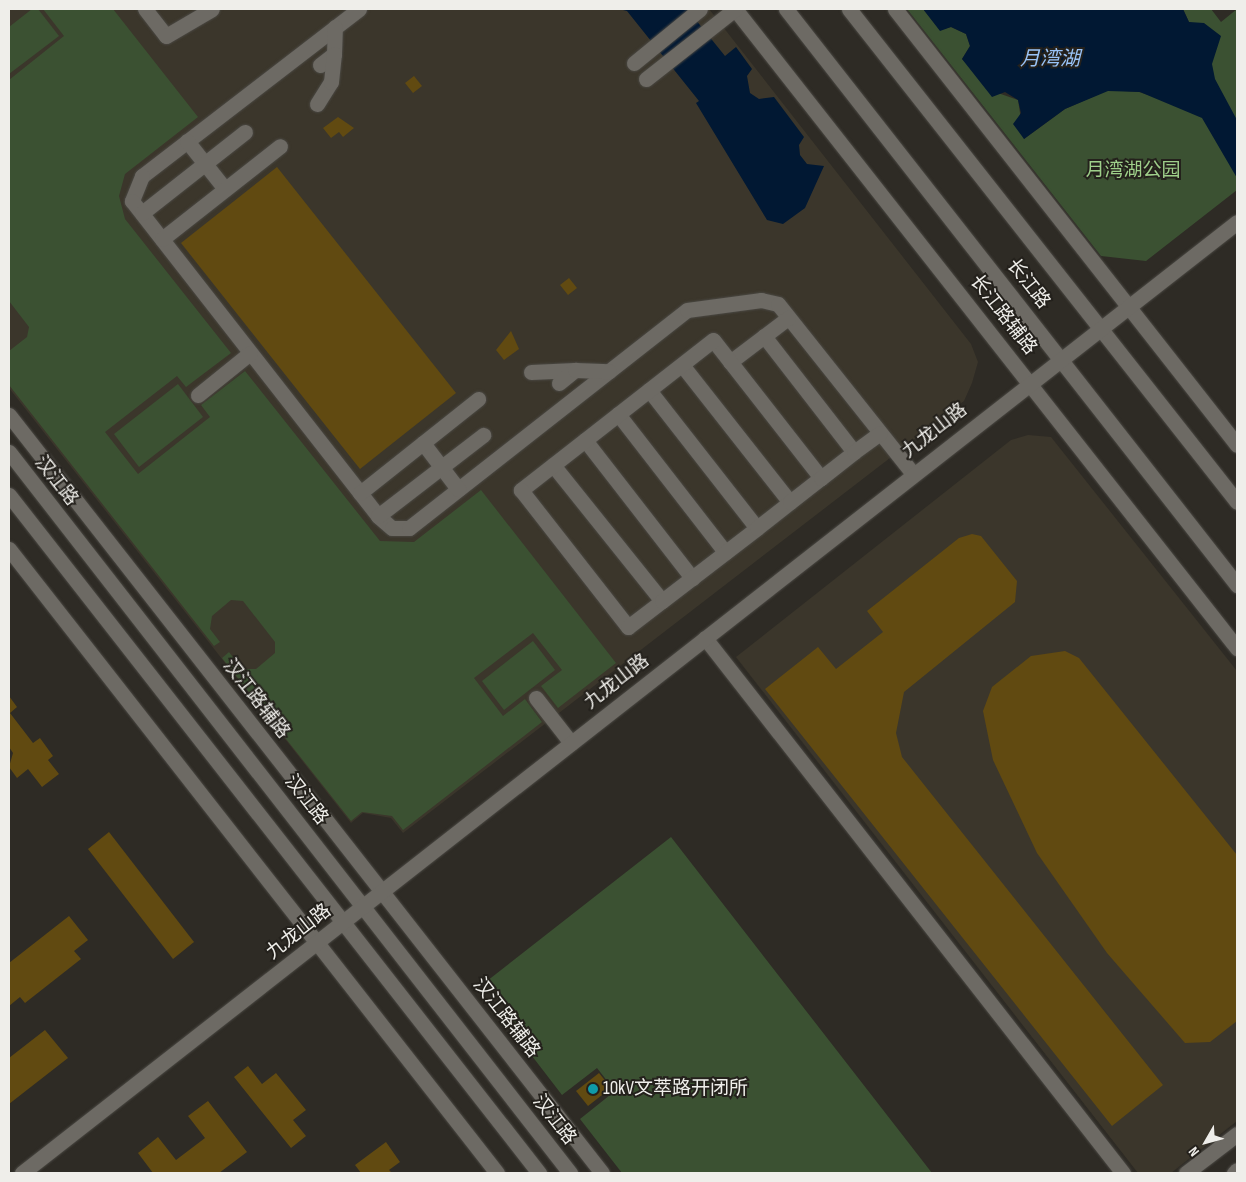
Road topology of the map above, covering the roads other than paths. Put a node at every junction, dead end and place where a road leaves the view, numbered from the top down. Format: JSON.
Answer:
{"nodes":[{"id":1,"x":145,"y":9,"type":"edge"},
{"id":2,"x":359,"y":9,"type":"edge"},
{"id":3,"x":700,"y":9,"type":"edge"},
{"id":4,"x":735,"y":9,"type":"edge"},
{"id":5,"x":786,"y":9,"type":"edge"},
{"id":6,"x":849,"y":9,"type":"edge"},
{"id":7,"x":895,"y":9,"type":"edge"},
{"id":8,"x":203,"y":11,"type":"edge"},
{"id":9,"x":335,"y":27,"type":"junction"},
{"id":10,"x":334,"y":54,"type":"junction"},
{"id":11,"x":634,"y":63,"type":"dead end"},
{"id":12,"x":320,"y":65,"type":"dead end"},
{"id":13,"x":646,"y":79,"type":"dead end"},
{"id":14,"x":317,"y":104,"type":"dead end"},
{"id":15,"x":246,"y":132,"type":"dead end"},
{"id":16,"x":187,"y":141,"type":"junction"},
{"id":17,"x":280,"y":146,"type":"dead end"},
{"id":18,"x":205,"y":164,"type":"junction"},
{"id":19,"x":225,"y":189,"type":"junction"},
{"id":20,"x":142,"y":213,"type":"junction"},
{"id":21,"x":1237,"y":223,"type":"edge"},
{"id":22,"x":162,"y":239,"type":"junction"},
{"id":23,"x":1127,"y":306,"type":"junction"},
{"id":24,"x":788,"y":318,"type":"junction"},
{"id":25,"x":1098,"y":328,"type":"junction"},
{"id":26,"x":764,"y":336,"type":"junction"},
{"id":27,"x":250,"y":353,"type":"junction"},
{"id":28,"x":1060,"y":358,"type":"junction"},
{"id":29,"x":730,"y":362,"type":"junction"},
{"id":30,"x":682,"y":365,"type":"junction"},
{"id":31,"x":575,"y":370,"type":"junction"},
{"id":32,"x":610,"y":371,"type":"junction"},
{"id":33,"x":532,"y":372,"type":"dead end"},
{"id":34,"x":1030,"y":382,"type":"junction"},
{"id":35,"x":559,"y":383,"type":"dead end"},
{"id":36,"x":650,"y":390,"type":"junction"},
{"id":37,"x":198,"y":394,"type":"dead end"},
{"id":38,"x":478,"y":399,"type":"dead end"},
{"id":39,"x":618,"y":414,"type":"junction"},
{"id":40,"x":9,"y":415,"type":"edge"},
{"id":41,"x":880,"y":433,"type":"junction"},
{"id":42,"x":483,"y":435,"type":"dead end"},
{"id":43,"x":585,"y":440,"type":"junction"},
{"id":44,"x":423,"y":443,"type":"junction"},
{"id":45,"x":1237,"y":445,"type":"edge"},
{"id":46,"x":9,"y":452,"type":"edge"},
{"id":47,"x":854,"y":452,"type":"junction"},
{"id":48,"x":554,"y":465,"type":"junction"},
{"id":49,"x":441,"y":467,"type":"junction"},
{"id":50,"x":913,"y":474,"type":"junction"},
{"id":51,"x":821,"y":478,"type":"junction"},
{"id":52,"x":458,"y":489,"type":"junction"},
{"id":53,"x":360,"y":493,"type":"junction"},
{"id":54,"x":9,"y":495,"type":"edge"},
{"id":55,"x":790,"y":502,"type":"junction"},
{"id":56,"x":1237,"y":502,"type":"edge"},
{"id":57,"x":378,"y":516,"type":"junction"},
{"id":58,"x":756,"y":528,"type":"junction"},
{"id":59,"x":9,"y":548,"type":"edge"},
{"id":60,"x":725,"y":552,"type":"junction"},
{"id":61,"x":692,"y":578,"type":"junction"},
{"id":62,"x":1237,"y":585,"type":"edge"},
{"id":63,"x":662,"y":601,"type":"junction"},
{"id":64,"x":705,"y":638,"type":"junction"},
{"id":65,"x":1237,"y":648,"type":"edge"},
{"id":66,"x":536,"y":698,"type":"dead end"},
{"id":67,"x":571,"y":743,"type":"junction"},
{"id":68,"x":382,"y":893,"type":"junction"},
{"id":69,"x":364,"y":907,"type":"junction"},
{"id":70,"x":341,"y":925,"type":"junction"},
{"id":71,"x":317,"y":943,"type":"junction"},
{"id":72,"x":1237,"y":1134,"type":"edge"},
{"id":73,"x":1237,"y":1170,"type":"edge"},
{"id":74,"x":22,"y":1173,"type":"edge"},
{"id":75,"x":497,"y":1173,"type":"edge"},
{"id":76,"x":539,"y":1173,"type":"edge"},
{"id":77,"x":570,"y":1173,"type":"edge"},
{"id":78,"x":602,"y":1173,"type":"edge"},
{"id":79,"x":1123,"y":1173,"type":"edge"},
{"id":80,"x":1186,"y":1173,"type":"edge"},
{"id":81,"x":1234,"y":1173,"type":"edge"}],
"edges":[{"from":1,"to":8,"type":"street"},
{"from":2,"to":9,"type":"street"},
{"from":3,"to":11,"type":"street"},
{"from":4,"to":13,"type":"street"},
{"from":4,"to":34,"type":"street","name":"长江路辅路"},
{"from":5,"to":28,"type":"street","name":"长江路"},
{"from":6,"to":25,"type":"street","name":"长江路"},
{"from":7,"to":23,"type":"street"},
{"from":9,"to":10,"type":"street"},
{"from":9,"to":16,"type":"street"},
{"from":10,"to":12,"type":"street"},
{"from":10,"to":14,"type":"street"},
{"from":15,"to":18,"type":"street"},
{"from":16,"to":18,"type":"street"},
{"from":16,"to":20,"type":"street"},
{"from":17,"to":19,"type":"street"},
{"from":18,"to":19,"type":"street"},
{"from":18,"to":20,"type":"street"},
{"from":19,"to":22,"type":"street"},
{"from":20,"to":22,"type":"street"},
{"from":21,"to":23,"type":"street","name":"九龙山路"},
{"from":22,"to":27,"type":"street"},
{"from":23,"to":25,"type":"street","name":"九龙山路"},
{"from":23,"to":45,"type":"street"},
{"from":24,"to":26,"type":"street"},
{"from":24,"to":32,"type":"street"},
{"from":24,"to":41,"type":"street"},
{"from":25,"to":28,"type":"street","name":"九龙山路"},
{"from":25,"to":56,"type":"street","name":"长江路"},
{"from":26,"to":29,"type":"street"},
{"from":26,"to":47,"type":"street"},
{"from":27,"to":37,"type":"street"},
{"from":27,"to":53,"type":"street"},
{"from":28,"to":34,"type":"street","name":"九龙山路"},
{"from":28,"to":62,"type":"street","name":"长江路"},
{"from":29,"to":30,"type":"street"},
{"from":29,"to":51,"type":"street"},
{"from":30,"to":36,"type":"street"},
{"from":30,"to":55,"type":"street"},
{"from":31,"to":32,"type":"street"},
{"from":31,"to":33,"type":"street"},
{"from":31,"to":35,"type":"street"},
{"from":32,"to":52,"type":"street"},
{"from":34,"to":50,"type":"street","name":"九龙山路"},
{"from":34,"to":65,"type":"street","name":"长江路辅路"},
{"from":36,"to":39,"type":"street"},
{"from":36,"to":58,"type":"street"},
{"from":38,"to":44,"type":"street"},
{"from":39,"to":43,"type":"street"},
{"from":39,"to":60,"type":"street"},
{"from":40,"to":68,"type":"street","name":"汉江路辅路"},
{"from":41,"to":47,"type":"street"},
{"from":41,"to":50,"type":"street"},
{"from":42,"to":49,"type":"street"},
{"from":43,"to":48,"type":"street"},
{"from":43,"to":61,"type":"street"},
{"from":44,"to":49,"type":"street"},
{"from":44,"to":53,"type":"street"},
{"from":46,"to":69,"type":"street","name":"汉江路"},
{"from":47,"to":51,"type":"street"},
{"from":48,"to":63,"type":"street"},
{"from":48,"to":63,"type":"street"},
{"from":49,"to":52,"type":"street"},
{"from":49,"to":57,"type":"street"},
{"from":50,"to":64,"type":"street","name":"九龙山路"},
{"from":51,"to":55,"type":"street"},
{"from":52,"to":57,"type":"street"},
{"from":53,"to":57,"type":"street"},
{"from":54,"to":70,"type":"street"},
{"from":55,"to":58,"type":"street"},
{"from":58,"to":60,"type":"street"},
{"from":59,"to":71,"type":"street"},
{"from":60,"to":61,"type":"street"},
{"from":61,"to":63,"type":"street"},
{"from":64,"to":67,"type":"street","name":"九龙山路"},
{"from":64,"to":79,"type":"street"},
{"from":66,"to":67,"type":"street"},
{"from":67,"to":68,"type":"street","name":"九龙山路"},
{"from":68,"to":69,"type":"street","name":"九龙山路"},
{"from":68,"to":78,"type":"street","name":"汉江路辅路"},
{"from":69,"to":70,"type":"street","name":"九龙山路"},
{"from":69,"to":77,"type":"street","name":"汉江路"},
{"from":70,"to":71,"type":"street","name":"九龙山路"},
{"from":70,"to":76,"type":"street"},
{"from":71,"to":74,"type":"street","name":"九龙山路"},
{"from":71,"to":75,"type":"street"},
{"from":72,"to":80,"type":"street"},
{"from":73,"to":81,"type":"street"}]}
